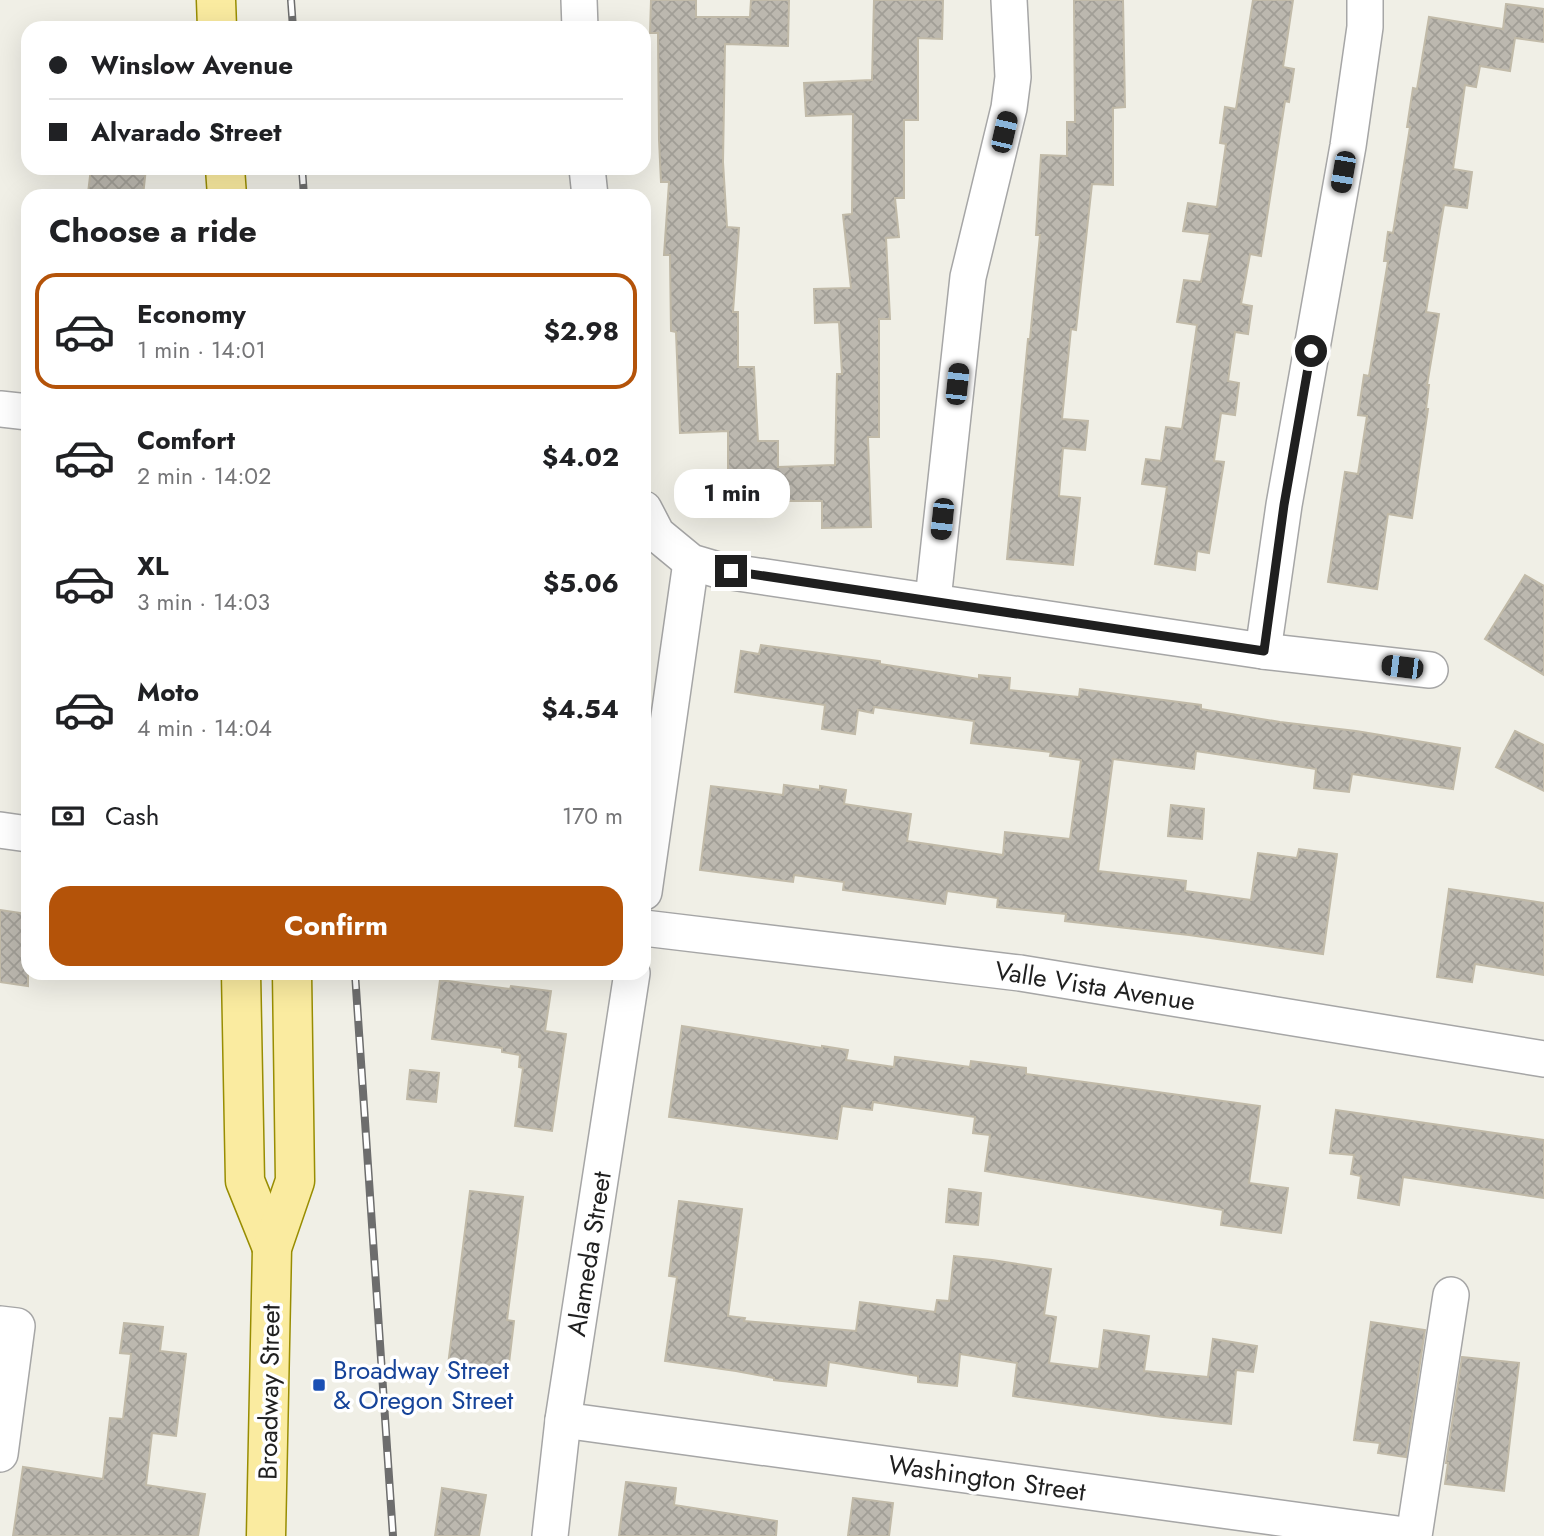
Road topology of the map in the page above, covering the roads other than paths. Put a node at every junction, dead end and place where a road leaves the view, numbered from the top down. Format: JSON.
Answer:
{"nodes":[{"id":1,"x":216,"y":0,"type":"edge"},
{"id":2,"x":579,"y":0,"type":"edge"},
{"id":3,"x":1009,"y":0,"type":"edge"},
{"id":4,"x":1365,"y":0,"type":"edge"},
{"id":5,"x":217,"y":21,"type":"edge"},
{"id":6,"x":580,"y":21,"type":"edge"},
{"id":7,"x":0,"y":409,"type":"edge"},
{"id":8,"x":21,"y":411,"type":"edge"},
{"id":9,"x":651,"y":522,"type":"edge"},
{"id":10,"x":691,"y":562,"type":"junction"},
{"id":11,"x":933,"y":600,"type":"junction"},
{"id":12,"x":1264,"y":651,"type":"junction"},
{"id":13,"x":1430,"y":670,"type":"dead end"},
{"id":14,"x":0,"y":830,"type":"edge"},
{"id":15,"x":21,"y":833,"type":"edge"},
{"id":16,"x":651,"y":843,"type":"edge"},
{"id":17,"x":651,"y":929,"type":"edge"},
{"id":18,"x":241,"y":980,"type":"edge"},
{"id":19,"x":292,"y":980,"type":"edge"},
{"id":20,"x":631,"y":980,"type":"edge"},
{"id":21,"x":1544,"y":1059,"type":"edge"},
{"id":22,"x":272,"y":1248,"type":"junction"},
{"id":23,"x":1451,"y":1295,"type":"dead end"},
{"id":24,"x":0,"y":1324,"type":"edge"},
{"id":25,"x":563,"y":1420,"type":"junction"},
{"id":26,"x":0,"y":1454,"type":"edge"},
{"id":27,"x":266,"y":1536,"type":"edge"},
{"id":28,"x":550,"y":1536,"type":"edge"},
{"id":29,"x":1413,"y":1536,"type":"edge"}],
"edges":[{"from":1,"to":5,"type":"main road"},
{"from":2,"to":6,"type":"street"},
{"from":3,"to":11,"type":"street"},
{"from":4,"to":12,"type":"street"},
{"from":7,"to":8,"type":"street"},
{"from":9,"to":10,"type":"street"},
{"from":10,"to":11,"type":"street"},
{"from":10,"to":16,"type":"street"},
{"from":11,"to":12,"type":"street"},
{"from":12,"to":13,"type":"street"},
{"from":14,"to":15,"type":"street"},
{"from":17,"to":21,"type":"street","name":"Valle Vista Avenue"},
{"from":18,"to":22,"type":"main road","name":"Broadway Street"},
{"from":19,"to":22,"type":"main road","name":"Broadway Street"},
{"from":20,"to":25,"type":"street","name":"Alameda Street"},
{"from":22,"to":27,"type":"main road","name":"Broadway Street"},
{"from":23,"to":29,"type":"street"},
{"from":24,"to":26,"type":"street"},
{"from":25,"to":28,"type":"street","name":"Alameda Street"},
{"from":25,"to":29,"type":"street","name":"Washington Street"}]}
